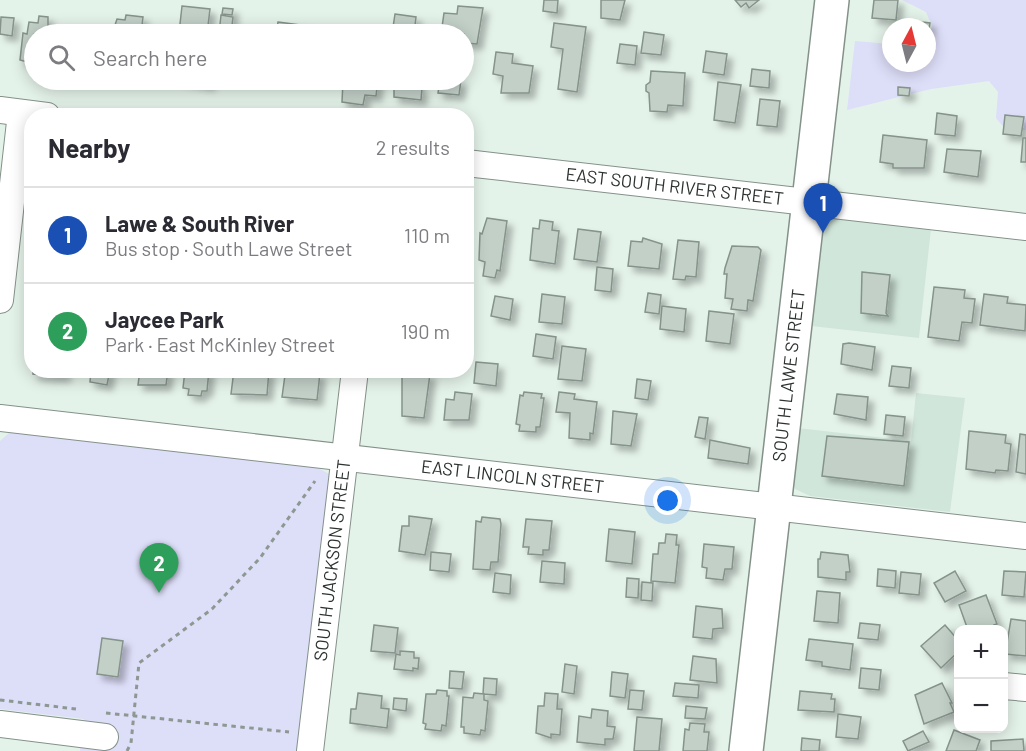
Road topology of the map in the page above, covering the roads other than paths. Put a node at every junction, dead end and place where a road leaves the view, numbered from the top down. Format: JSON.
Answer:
{"nodes":[{"id":1,"x":832,"y":0,"type":"edge"},
{"id":2,"x":11,"y":111,"type":"edge"},
{"id":3,"x":474,"y":164,"type":"edge"},
{"id":4,"x":809,"y":201,"type":"junction"},
{"id":5,"x":1026,"y":227,"type":"edge"},
{"id":6,"x":0,"y":300,"type":"edge"},
{"id":7,"x":354,"y":378,"type":"edge"},
{"id":8,"x":0,"y":418,"type":"edge"},
{"id":9,"x":346,"y":457,"type":"junction"},
{"id":10,"x":773,"y":507,"type":"junction"},
{"id":11,"x":1026,"y":536,"type":"edge"},
{"id":12,"x":1008,"y":686,"type":"edge"},
{"id":13,"x":1026,"y":688,"type":"edge"},
{"id":14,"x":0,"y":724,"type":"edge"},
{"id":15,"x":103,"y":725,"type":"road end"},
{"id":16,"x":310,"y":751,"type":"edge"},
{"id":17,"x":746,"y":751,"type":"edge"}],
"edges":[{"from":1,"to":4,"type":"main road","name":"SOUTH LAWE STREET"},
{"from":2,"to":6,"type":"street"},
{"from":3,"to":4,"type":"street","name":"EAST SOUTH RIVER STREET"},
{"from":4,"to":5,"type":"street","name":"EAST SOUTH RIVER STREET"},
{"from":4,"to":10,"type":"main road","name":"SOUTH LAWE STREET"},
{"from":7,"to":9,"type":"street","name":"SOUTH JACKSON STREET"},
{"from":8,"to":9,"type":"street","name":"EAST LINCOLN STREET"},
{"from":9,"to":10,"type":"street","name":"EAST LINCOLN STREET"},
{"from":9,"to":16,"type":"street","name":"SOUTH JACKSON STREET"},
{"from":10,"to":11,"type":"street","name":"EAST LINCOLN STREET"},
{"from":10,"to":17,"type":"main road","name":"SOUTH LAWE STREET"},
{"from":12,"to":13,"type":"street"},
{"from":14,"to":15,"type":"street"}]}
